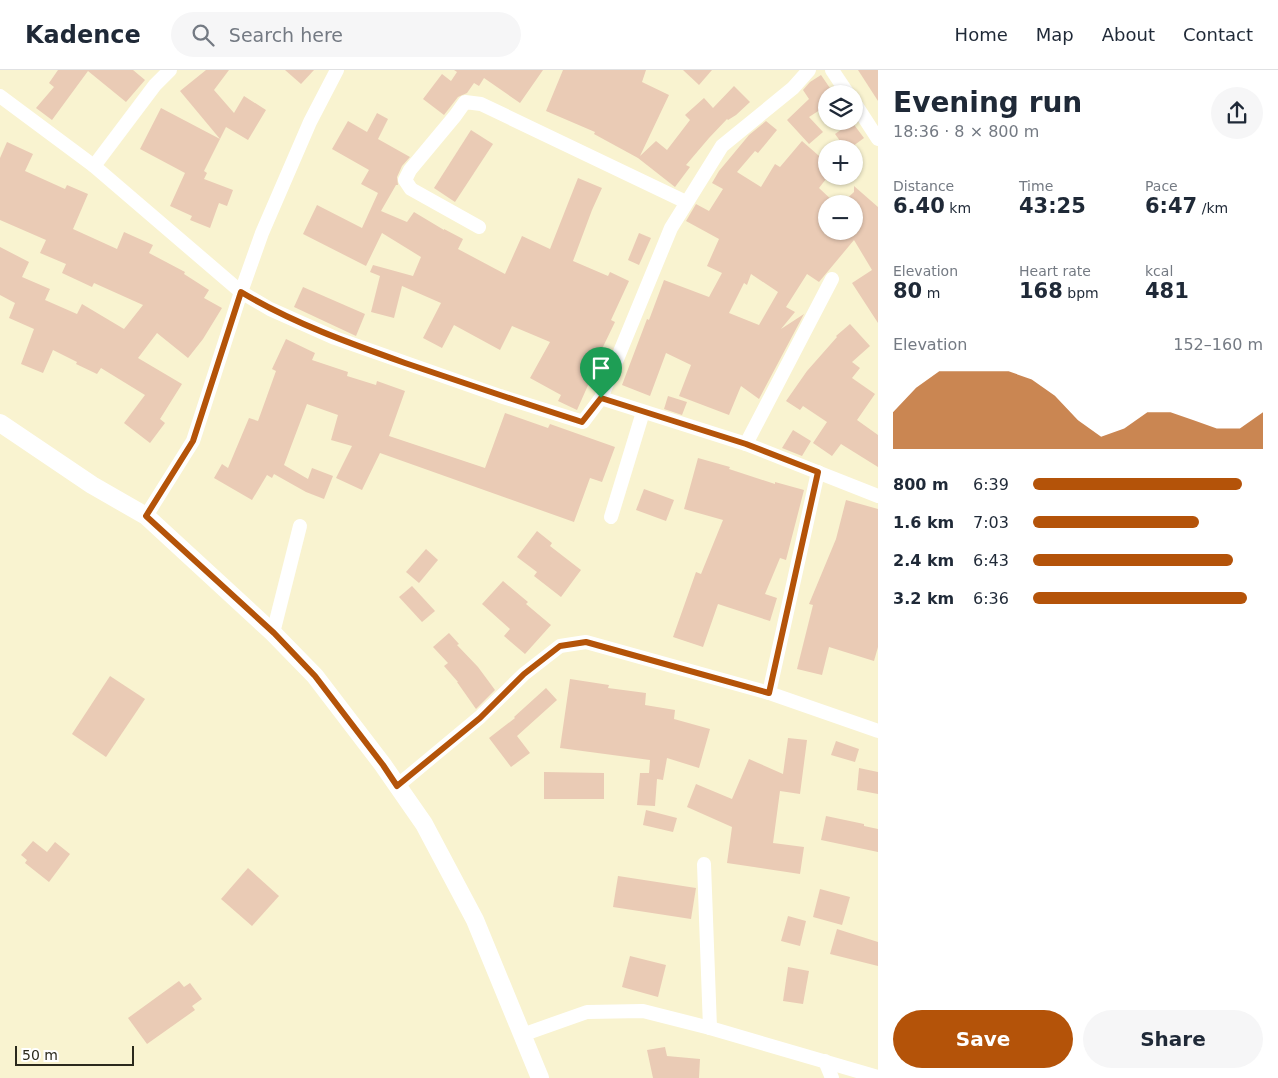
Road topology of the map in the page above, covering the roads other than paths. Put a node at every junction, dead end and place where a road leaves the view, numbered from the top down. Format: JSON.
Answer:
{"nodes":[{"id":1,"x":170,"y":70,"type":"edge"},
{"id":2,"x":337,"y":70,"type":"edge"},
{"id":3,"x":809,"y":70,"type":"edge"},
{"id":4,"x":832,"y":70,"type":"edge"},
{"id":5,"x":842,"y":85,"type":"edge"},
{"id":6,"x":0,"y":96,"type":"edge"},
{"id":7,"x":863,"y":116,"type":"edge"},
{"id":8,"x":878,"y":140,"type":"edge"},
{"id":9,"x":94,"y":166,"type":"junction"},
{"id":10,"x":686,"y":202,"type":"junction"},
{"id":11,"x":479,"y":227,"type":"dead end"},
{"id":12,"x":832,"y":279,"type":"dead end"},
{"id":13,"x":241,"y":292,"type":"junction"},
{"id":14,"x":601,"y":398,"type":"junction"},
{"id":15,"x":643,"y":412,"type":"junction"},
{"id":16,"x":0,"y":423,"type":"edge"},
{"id":17,"x":746,"y":444,"type":"junction"},
{"id":18,"x":818,"y":472,"type":"junction"},
{"id":19,"x":878,"y":496,"type":"edge"},
{"id":20,"x":146,"y":516,"type":"junction"},
{"id":21,"x":611,"y":517,"type":"dead end"},
{"id":22,"x":300,"y":526,"type":"dead end"},
{"id":23,"x":274,"y":633,"type":"junction"},
{"id":24,"x":769,"y":693,"type":"junction"},
{"id":25,"x":878,"y":731,"type":"edge"},
{"id":26,"x":397,"y":786,"type":"junction"},
{"id":27,"x":704,"y":864,"type":"dead end"},
{"id":28,"x":710,"y":1028,"type":"junction"},
{"id":29,"x":522,"y":1035,"type":"junction"},
{"id":30,"x":826,"y":1061,"type":"junction"},
{"id":31,"x":878,"y":1077,"type":"edge"},
{"id":32,"x":540,"y":1078,"type":"edge"},
{"id":33,"x":832,"y":1078,"type":"edge"}],
"edges":[{"from":1,"to":9,"type":"street"},
{"from":2,"to":13,"type":"street"},
{"from":3,"to":10,"type":"street"},
{"from":4,"to":5,"type":"street"},
{"from":6,"to":9,"type":"street"},
{"from":7,"to":8,"type":"street"},
{"from":9,"to":13,"type":"street"},
{"from":10,"to":11,"type":"street"},
{"from":10,"to":14,"type":"street"},
{"from":12,"to":17,"type":"street"},
{"from":13,"to":14,"type":"street"},
{"from":13,"to":20,"type":"street"},
{"from":14,"to":15,"type":"street"},
{"from":15,"to":17,"type":"street"},
{"from":15,"to":21,"type":"street"},
{"from":16,"to":20,"type":"street"},
{"from":17,"to":18,"type":"street"},
{"from":18,"to":19,"type":"street"},
{"from":18,"to":24,"type":"street"},
{"from":20,"to":23,"type":"street"},
{"from":22,"to":23,"type":"street"},
{"from":23,"to":26,"type":"street"},
{"from":24,"to":25,"type":"street"},
{"from":24,"to":26,"type":"street"},
{"from":26,"to":29,"type":"street"},
{"from":27,"to":28,"type":"street"},
{"from":28,"to":29,"type":"street"},
{"from":28,"to":30,"type":"street"},
{"from":29,"to":32,"type":"street"},
{"from":30,"to":31,"type":"street"},
{"from":30,"to":33,"type":"street"}]}
